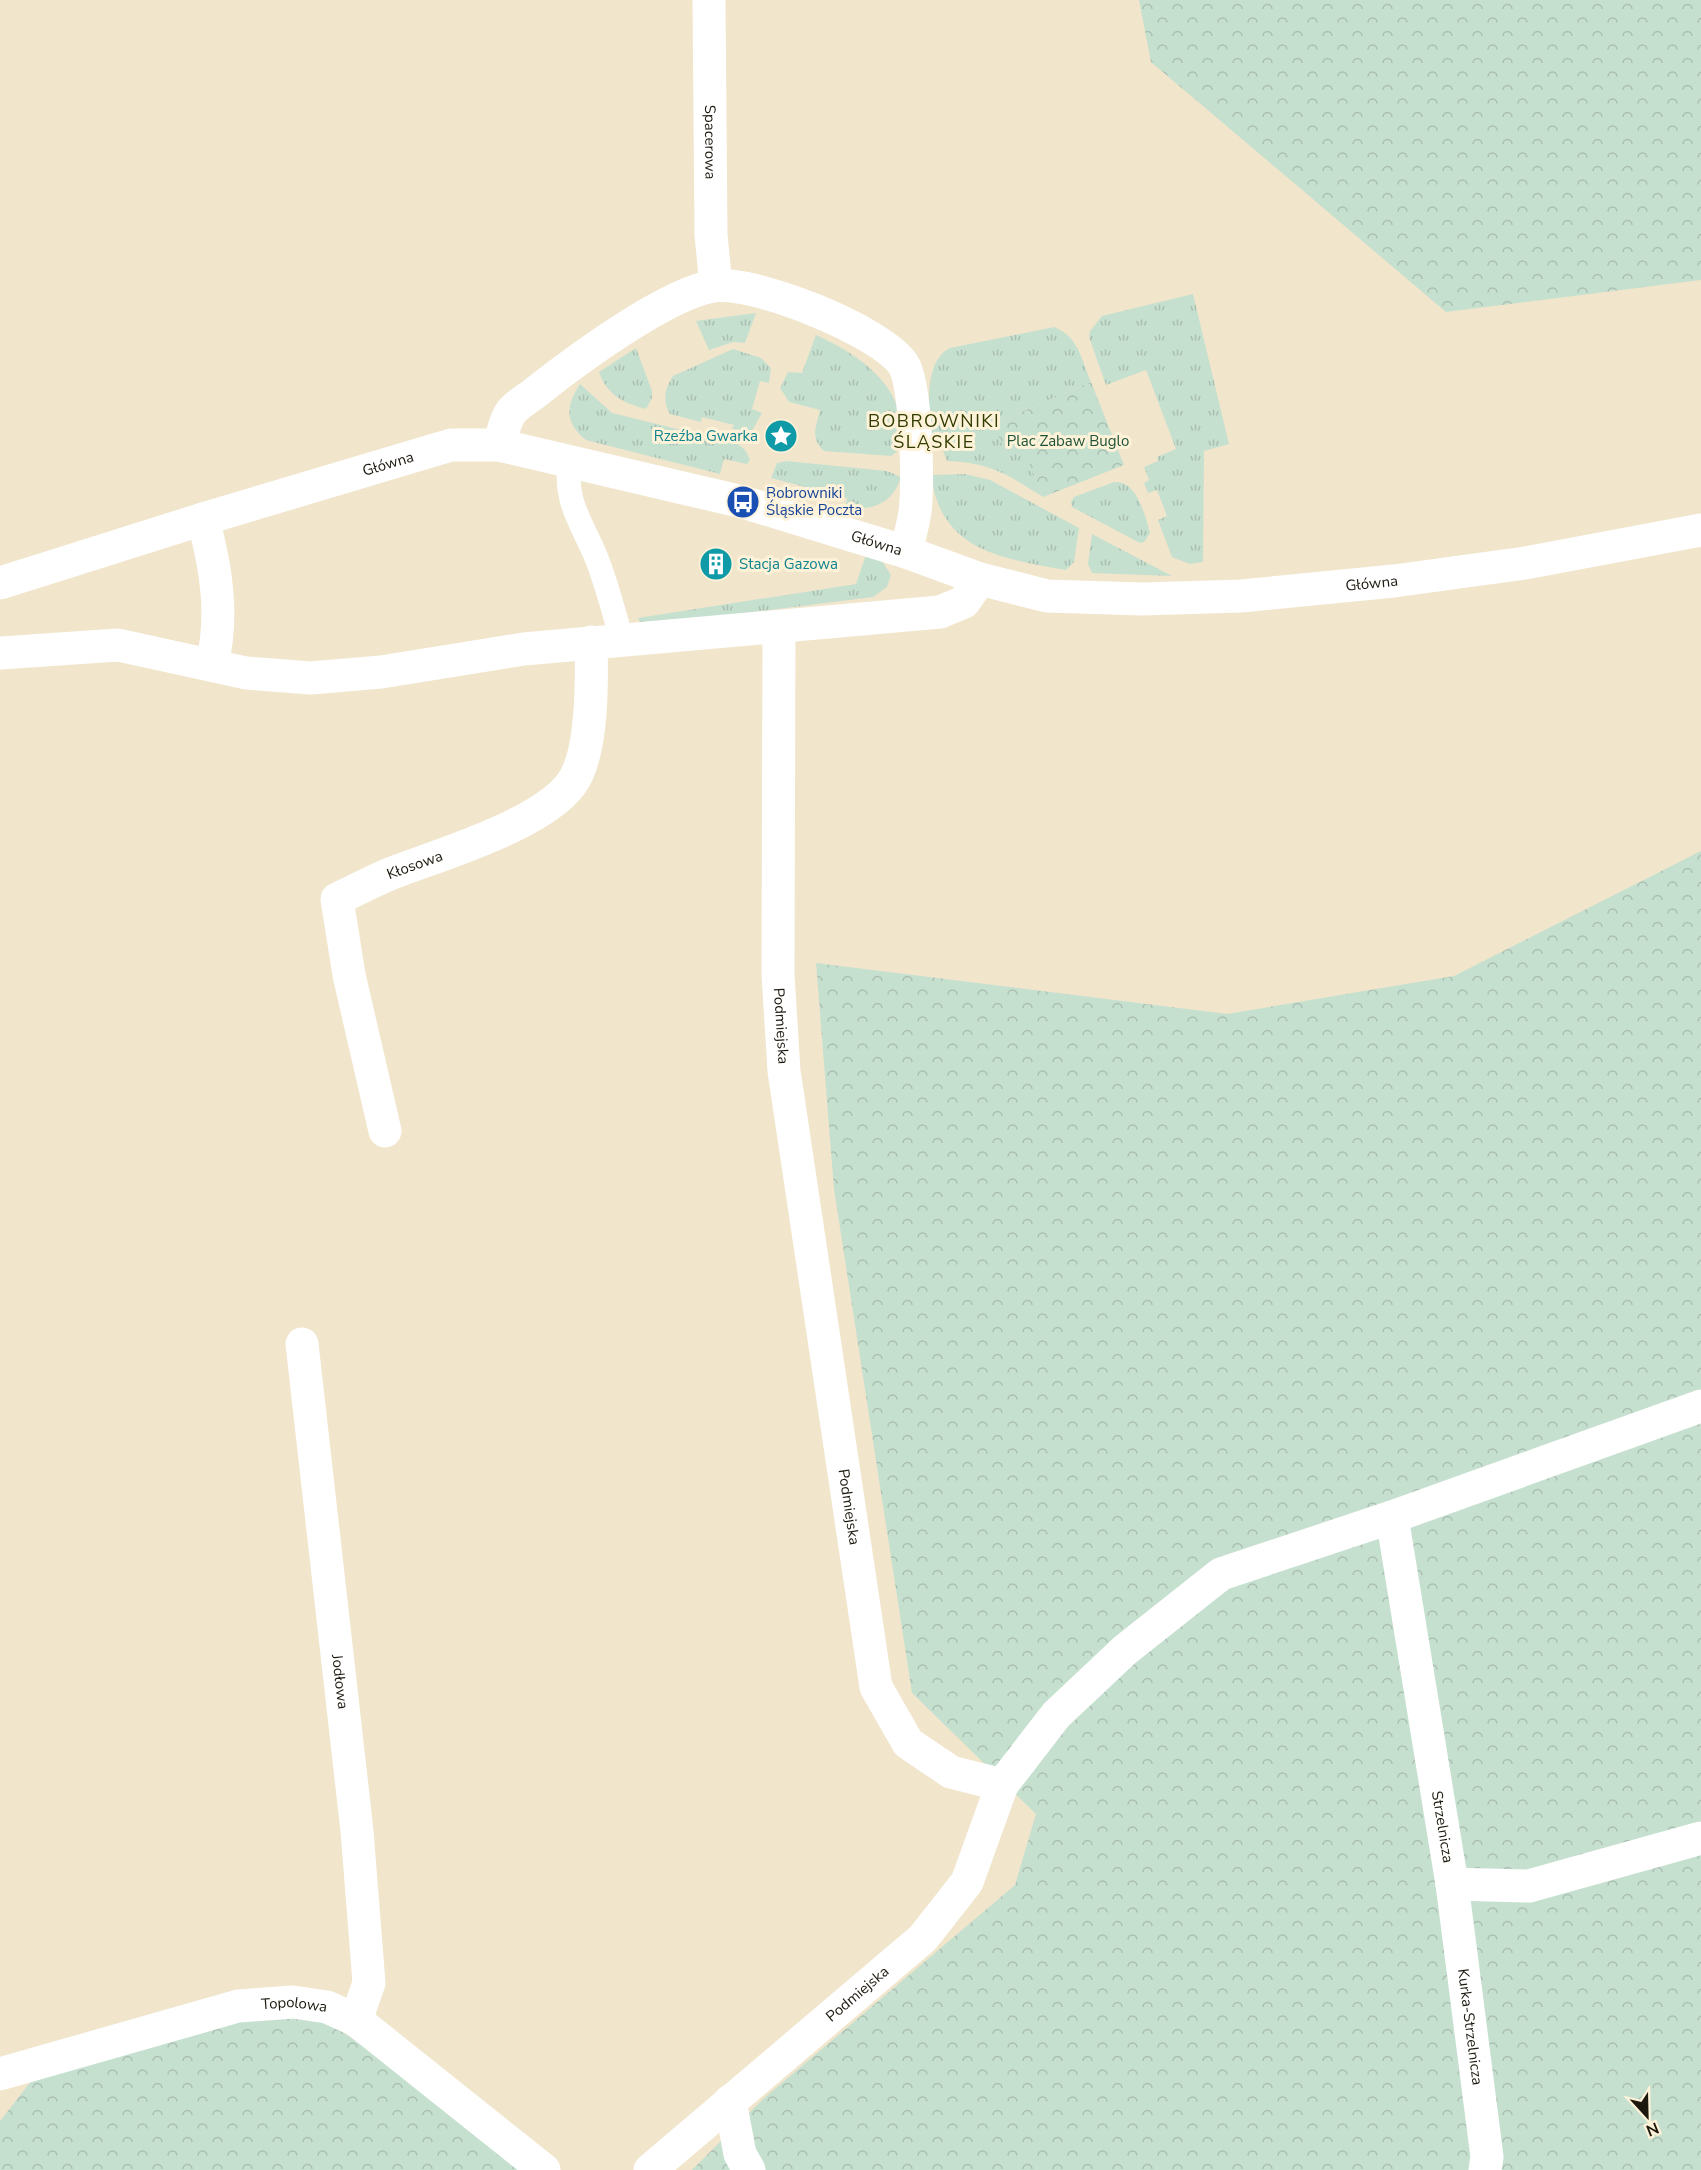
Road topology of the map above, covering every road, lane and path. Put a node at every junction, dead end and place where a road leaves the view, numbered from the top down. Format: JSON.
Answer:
{"nodes":[{"id":1,"x":709,"y":0,"type":"edge"},
{"id":2,"x":716,"y":285,"type":"junction"},
{"id":3,"x":499,"y":446,"type":"junction"},
{"id":4,"x":570,"y":462,"type":"junction"},
{"id":5,"x":203,"y":519,"type":"junction"},
{"id":6,"x":1701,"y":530,"type":"edge"},
{"id":7,"x":906,"y":552,"type":"junction"},
{"id":8,"x":981,"y":579,"type":"junction"},
{"id":9,"x":0,"y":583,"type":"edge"},
{"id":10,"x":780,"y":628,"type":"junction"},
{"id":11,"x":607,"y":642,"type":"junction"},
{"id":12,"x":0,"y":653,"type":"edge"},
{"id":13,"x":212,"y":664,"type":"junction"},
{"id":14,"x":385,"y":1131,"type":"dead end"},
{"id":15,"x":302,"y":1344,"type":"dead end"},
{"id":16,"x":1701,"y":1406,"type":"edge"},
{"id":17,"x":1392,"y":1517,"type":"junction"},
{"id":18,"x":1002,"y":1785,"type":"junction"},
{"id":19,"x":1701,"y":1839,"type":"edge"},
{"id":20,"x":1452,"y":1884,"type":"junction"},
{"id":21,"x":356,"y":2020,"type":"junction"},
{"id":22,"x":0,"y":2074,"type":"edge"},
{"id":23,"x":730,"y":2101,"type":"junction"},
{"id":24,"x":544,"y":2170,"type":"edge"},
{"id":25,"x":650,"y":2170,"type":"edge"},
{"id":26,"x":749,"y":2170,"type":"edge"},
{"id":27,"x":1485,"y":2170,"type":"edge"}],
"edges":[{"from":1,"to":2,"type":"street","name":"Spacerowa"},
{"from":2,"to":3,"type":"street"},
{"from":2,"to":7,"type":"street"},
{"from":3,"to":4,"type":"street","name":"Główna"},
{"from":3,"to":5,"type":"street","name":"Główna"},
{"from":4,"to":7,"type":"street","name":"Główna"},
{"from":4,"to":11,"type":"lane"},
{"from":5,"to":9,"type":"street","name":"Główna"},
{"from":5,"to":13,"type":"street"},
{"from":6,"to":8,"type":"street","name":"Główna"},
{"from":7,"to":8,"type":"street","name":"Główna"},
{"from":8,"to":10,"type":"street"},
{"from":10,"to":11,"type":"street"},
{"from":10,"to":18,"type":"street","name":"Podmiejska"},
{"from":11,"to":13,"type":"street"},
{"from":11,"to":14,"type":"street","name":"Kłosowa"},
{"from":12,"to":13,"type":"street"},
{"from":15,"to":21,"type":"street","name":"Jodłowa"},
{"from":16,"to":17,"type":"street"},
{"from":17,"to":18,"type":"street"},
{"from":17,"to":20,"type":"street","name":"Strzelnicza"},
{"from":18,"to":23,"type":"street","name":"Podmiejska"},
{"from":19,"to":20,"type":"street","name":"Strzelnicza"},
{"from":20,"to":27,"type":"street","name":"Kurka-Strzelnicza"},
{"from":21,"to":22,"type":"street","name":"Topolowa"},
{"from":21,"to":24,"type":"street","name":"Topolowa"},
{"from":23,"to":25,"type":"street","name":"Podmiejska"},
{"from":23,"to":26,"type":"street"}]}
